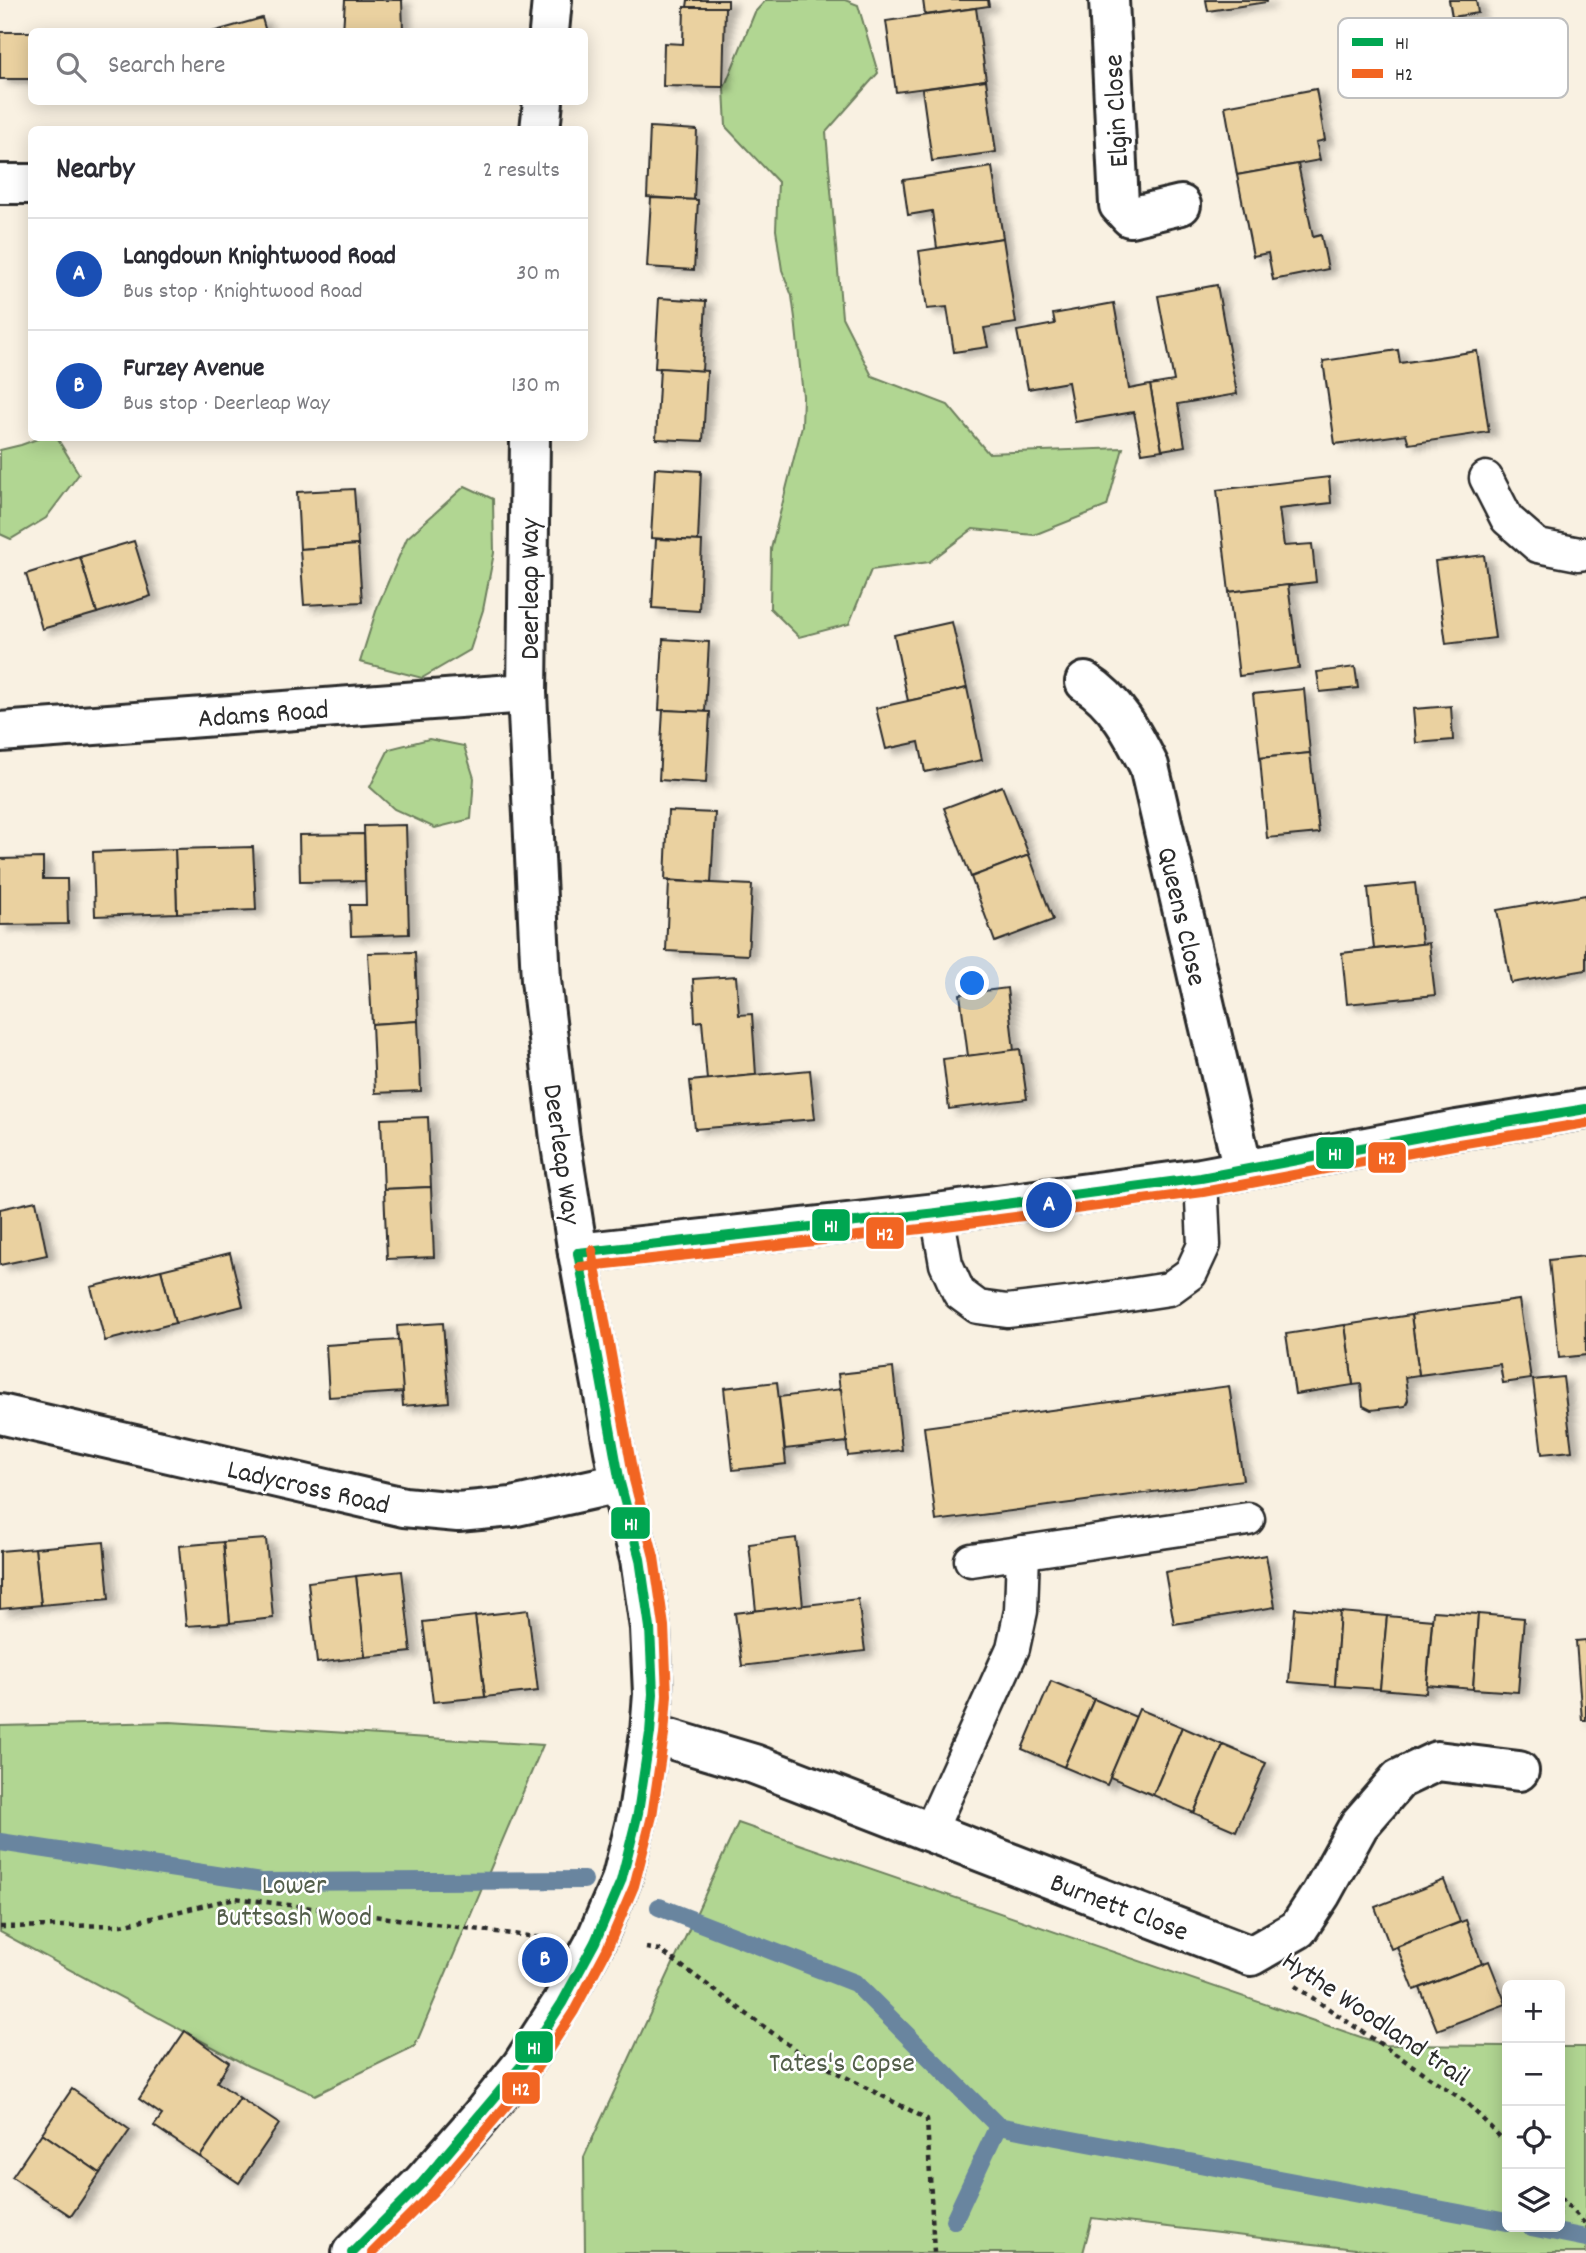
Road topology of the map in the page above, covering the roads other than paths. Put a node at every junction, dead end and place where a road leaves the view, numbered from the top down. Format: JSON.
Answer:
{"nodes":[{"id":1,"x":552,"y":0,"type":"edge"},
{"id":2,"x":1109,"y":0,"type":"edge"},
{"id":3,"x":549,"y":28,"type":"edge"},
{"id":4,"x":543,"y":105,"type":"edge"},
{"id":5,"x":540,"y":126,"type":"edge"},
{"id":6,"x":0,"y":184,"type":"edge"},
{"id":7,"x":28,"y":184,"type":"edge"},
{"id":8,"x":1181,"y":205,"type":"dead end"},
{"id":9,"x":530,"y":441,"type":"edge"},
{"id":10,"x":1486,"y":478,"type":"dead end"},
{"id":11,"x":1586,"y":553,"type":"edge"},
{"id":12,"x":1084,"y":682,"type":"dead end"},
{"id":13,"x":527,"y":693,"type":"junction"},
{"id":14,"x":0,"y":732,"type":"edge"},
{"id":15,"x":1586,"y":1109,"type":"edge"},
{"id":16,"x":1243,"y":1170,"type":"junction"},
{"id":17,"x":1201,"y":1178,"type":"junction"},
{"id":18,"x":936,"y":1213,"type":"junction"},
{"id":19,"x":578,"y":1253,"type":"junction"},
{"id":20,"x":0,"y":1414,"type":"edge"},
{"id":21,"x":620,"y":1483,"type":"junction"},
{"id":22,"x":1248,"y":1519,"type":"dead end"},
{"id":23,"x":1023,"y":1552,"type":"junction"},
{"id":24,"x":971,"y":1560,"type":"dead end"},
{"id":25,"x":650,"y":1733,"type":"junction"},
{"id":26,"x":1519,"y":1771,"type":"dead end"},
{"id":27,"x":930,"y":1831,"type":"junction"},
{"id":28,"x":352,"y":2253,"type":"edge"}],
"edges":[{"from":1,"to":3,"type":"street"},
{"from":2,"to":8,"type":"street","name":"Elgin Close"},
{"from":4,"to":5,"type":"street"},
{"from":6,"to":7,"type":"street"},
{"from":9,"to":13,"type":"street","name":"Deerleap Way"},
{"from":10,"to":11,"type":"lane"},
{"from":12,"to":16,"type":"street","name":"Queens Close"},
{"from":13,"to":14,"type":"street","name":"Adams Road"},
{"from":13,"to":19,"type":"street","name":"Deerleap Way"},
{"from":15,"to":16,"type":"street"},
{"from":16,"to":17,"type":"street"},
{"from":17,"to":18,"type":"street"},
{"from":17,"to":18,"type":"lane"},
{"from":18,"to":19,"type":"street"},
{"from":19,"to":21,"type":"street","name":"Deerleap Way"},
{"from":20,"to":21,"type":"street","name":"Ladycross Road"},
{"from":21,"to":25,"type":"street","name":"Deerleap Way"},
{"from":22,"to":23,"type":"lane"},
{"from":23,"to":24,"type":"lane"},
{"from":23,"to":27,"type":"lane"},
{"from":25,"to":27,"type":"street","name":"Burnett Close"},
{"from":25,"to":28,"type":"street","name":"Deerleap Way"},
{"from":26,"to":27,"type":"street","name":"Burnett Close"}]}
